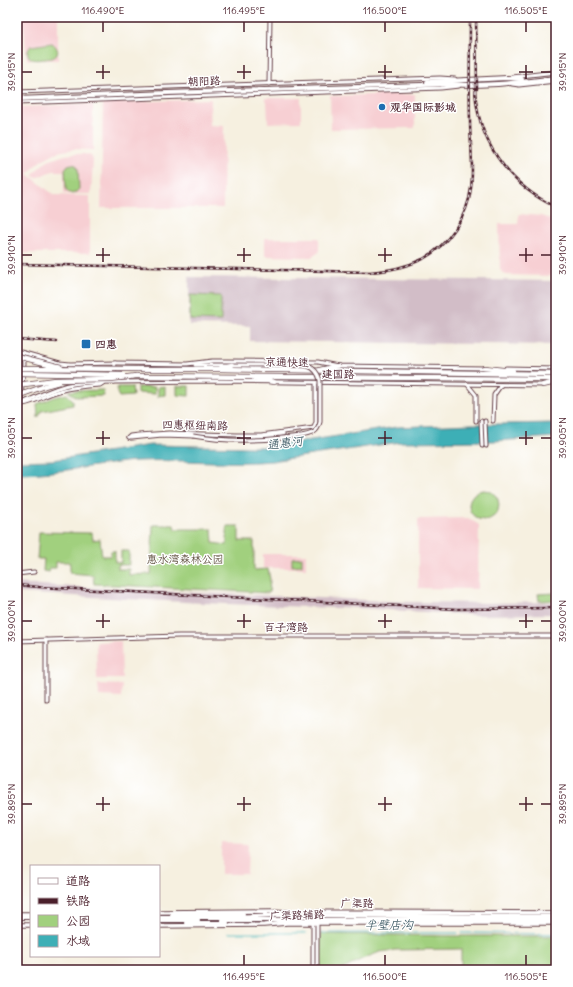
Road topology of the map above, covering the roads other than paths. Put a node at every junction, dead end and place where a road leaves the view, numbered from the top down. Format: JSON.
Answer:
{"nodes":[{"id":1,"x":270,"y":17,"type":"edge"},
{"id":2,"x":556,"y":72,"type":"edge"},
{"id":3,"x":549,"y":78,"type":"junction"},
{"id":4,"x":556,"y":78,"type":"edge"},
{"id":5,"x":269,"y":84,"type":"junction"},
{"id":6,"x":403,"y":84,"type":"junction"},
{"id":7,"x":17,"y":92,"type":"edge"},
{"id":8,"x":17,"y":98,"type":"edge"},
{"id":9,"x":17,"y":103,"type":"edge"},
{"id":10,"x":17,"y":352,"type":"edge"},
{"id":11,"x":17,"y":356,"type":"edge"},
{"id":12,"x":110,"y":364,"type":"junction"},
{"id":13,"x":114,"y":364,"type":"junction"},
{"id":14,"x":124,"y":364,"type":"junction"},
{"id":15,"x":187,"y":364,"type":"junction"},
{"id":16,"x":232,"y":365,"type":"junction"},
{"id":17,"x":70,"y":366,"type":"junction"},
{"id":18,"x":338,"y":366,"type":"junction"},
{"id":19,"x":17,"y":368,"type":"edge"},
{"id":20,"x":484,"y":368,"type":"junction"},
{"id":21,"x":218,"y":369,"type":"junction"},
{"id":22,"x":556,"y":369,"type":"edge"},
{"id":23,"x":313,"y":371,"type":"junction"},
{"id":24,"x":17,"y":373,"type":"edge"},
{"id":25,"x":546,"y":374,"type":"junction"},
{"id":26,"x":556,"y":374,"type":"edge"},
{"id":27,"x":136,"y":376,"type":"junction"},
{"id":28,"x":240,"y":376,"type":"junction"},
{"id":29,"x":74,"y":381,"type":"junction"},
{"id":30,"x":104,"y":382,"type":"junction"},
{"id":31,"x":110,"y":382,"type":"junction"},
{"id":32,"x":114,"y":382,"type":"junction"},
{"id":33,"x":124,"y":382,"type":"junction"},
{"id":34,"x":274,"y":382,"type":"junction"},
{"id":35,"x":316,"y":382,"type":"junction"},
{"id":36,"x":556,"y":382,"type":"edge"},
{"id":37,"x":467,"y":384,"type":"junction"},
{"id":38,"x":17,"y":385,"type":"edge"},
{"id":39,"x":501,"y":385,"type":"junction"},
{"id":40,"x":543,"y":385,"type":"joint"},
{"id":41,"x":17,"y":396,"type":"edge"},
{"id":42,"x":18,"y":403,"type":"edge"},
{"id":43,"x":476,"y":421,"type":"dead end"},
{"id":44,"x":481,"y":421,"type":"dead end"},
{"id":45,"x":486,"y":421,"type":"dead end"},
{"id":46,"x":493,"y":421,"type":"dead end"},
{"id":47,"x":314,"y":428,"type":"junction"},
{"id":48,"x":192,"y":436,"type":"junction"},
{"id":49,"x":482,"y":446,"type":"dead end"},
{"id":50,"x":486,"y":446,"type":"dead end"},
{"id":51,"x":34,"y":572,"type":"dead end"},
{"id":52,"x":17,"y":574,"type":"edge"},
{"id":53,"x":556,"y":636,"type":"edge"},
{"id":54,"x":46,"y":640,"type":"junction"},
{"id":55,"x":17,"y":641,"type":"edge"},
{"id":56,"x":46,"y":700,"type":"dead end"},
{"id":57,"x":556,"y":913,"type":"edge"},
{"id":58,"x":30,"y":914,"type":"edge"},
{"id":59,"x":17,"y":917,"type":"edge"},
{"id":60,"x":160,"y":917,"type":"edge"},
{"id":61,"x":160,"y":917,"type":"edge"},
{"id":62,"x":160,"y":917,"type":"edge"},
{"id":63,"x":556,"y":917,"type":"edge"},
{"id":64,"x":30,"y":918,"type":"edge"},
{"id":65,"x":556,"y":922,"type":"edge"},
{"id":66,"x":315,"y":923,"type":"junction"},
{"id":67,"x":17,"y":925,"type":"edge"},
{"id":68,"x":30,"y":925,"type":"edge"},
{"id":69,"x":160,"y":926,"type":"edge"},
{"id":70,"x":313,"y":970,"type":"edge"},
{"id":71,"x":317,"y":970,"type":"edge"}],
"edges":[{"from":1,"to":5,"type":"street"},
{"from":2,"to":3,"type":"street","name":"朝阳路"},
{"from":3,"to":4,"type":"highway","name":"朝阳路"},
{"from":3,"to":6,"type":"highway","name":"朝阳路"},
{"from":3,"to":6,"type":"highway","name":"朝阳路"},
{"from":5,"to":6,"type":"street","name":"朝阳路"},
{"from":5,"to":7,"type":"street","name":"朝阳路"},
{"from":6,"to":8,"type":"highway","name":"朝阳路"},
{"from":6,"to":9,"type":"street","name":"朝阳路"},
{"from":10,"to":17,"type":"street"},
{"from":10,"to":42,"type":"street"},
{"from":11,"to":17,"type":"highway","bridge":true},
{"from":12,"to":13,"type":"street","name":"建国路"},
{"from":12,"to":17,"type":"street"},
{"from":12,"to":31,"type":"street"},
{"from":13,"to":14,"type":"street","name":"建国路"},
{"from":13,"to":32,"type":"street"},
{"from":14,"to":15,"type":"street","name":"建国路"},
{"from":14,"to":33,"type":"street"},
{"from":15,"to":16,"type":"street"},
{"from":15,"to":18,"type":"street","name":"建国路"},
{"from":16,"to":21,"type":"highway"},
{"from":16,"to":48,"type":"street","bridge":true},
{"from":17,"to":19,"type":"highway","name":"京通快速","bridge":true},
{"from":17,"to":21,"type":"highway","name":"京通快速","bridge":true},
{"from":18,"to":20,"type":"street","name":"建国路"},
{"from":18,"to":23,"type":"highway"},
{"from":20,"to":22,"type":"street","name":"建国路"},
{"from":20,"to":25,"type":"highway"},
{"from":21,"to":23,"type":"highway","name":"京通快速"},
{"from":23,"to":25,"type":"highway","name":"京通快速"},
{"from":24,"to":27,"type":"highway","name":"京通快速","bridge":true},
{"from":25,"to":26,"type":"highway","name":"京通快速"},
{"from":27,"to":28,"type":"highway","name":"京通快速"},
{"from":27,"to":29,"type":"highway","bridge":true},
{"from":28,"to":34,"type":"highway"},
{"from":28,"to":36,"type":"highway","name":"京通快速"},
{"from":29,"to":30,"type":"street","name":"建国路"},
{"from":29,"to":38,"type":"highway","bridge":true},
{"from":29,"to":41,"type":"highway","bridge":true},
{"from":29,"to":42,"type":"street","name":"建国路"},
{"from":30,"to":31,"type":"street","name":"建国路"},
{"from":30,"to":42,"type":"street"},
{"from":31,"to":32,"type":"street","name":"建国路"},
{"from":32,"to":33,"type":"street","name":"建国路"},
{"from":33,"to":34,"type":"street","name":"建国路"},
{"from":34,"to":35,"type":"street","name":"建国路"},
{"from":35,"to":37,"type":"street","name":"建国路"},
{"from":35,"to":47,"type":"street"},
{"from":36,"to":40,"type":"highway"},
{"from":37,"to":39,"type":"street","name":"建国路"},
{"from":37,"to":43,"type":"street"},
{"from":39,"to":40,"type":"street","name":"建国路"},
{"from":39,"to":46,"type":"street"},
{"from":44,"to":49,"type":"street"},
{"from":45,"to":50,"type":"street"},
{"from":47,"to":48,"type":"street","name":"四惠枢纽南路"},
{"from":47,"to":48,"type":"street","name":"四惠枢纽南路"},
{"from":51,"to":52,"type":"street"},
{"from":53,"to":54,"type":"street","name":"百子湾路"},
{"from":54,"to":55,"type":"street","name":"百子湾路"},
{"from":54,"to":56,"type":"street"},
{"from":57,"to":60,"type":"main road","name":"广渠路"},
{"from":58,"to":59,"type":"main road"},
{"from":59,"to":64,"type":"highway"},
{"from":61,"to":63,"type":"highway","name":"广渠路"},
{"from":62,"to":65,"type":"highway","name":"广渠路"},
{"from":65,"to":66,"type":"main road","name":"广渠路辅路"},
{"from":66,"to":69,"type":"main road","name":"广渠路辅路"},
{"from":66,"to":70,"type":"street"},
{"from":66,"to":71,"type":"street"},
{"from":67,"to":68,"type":"main road"}]}
